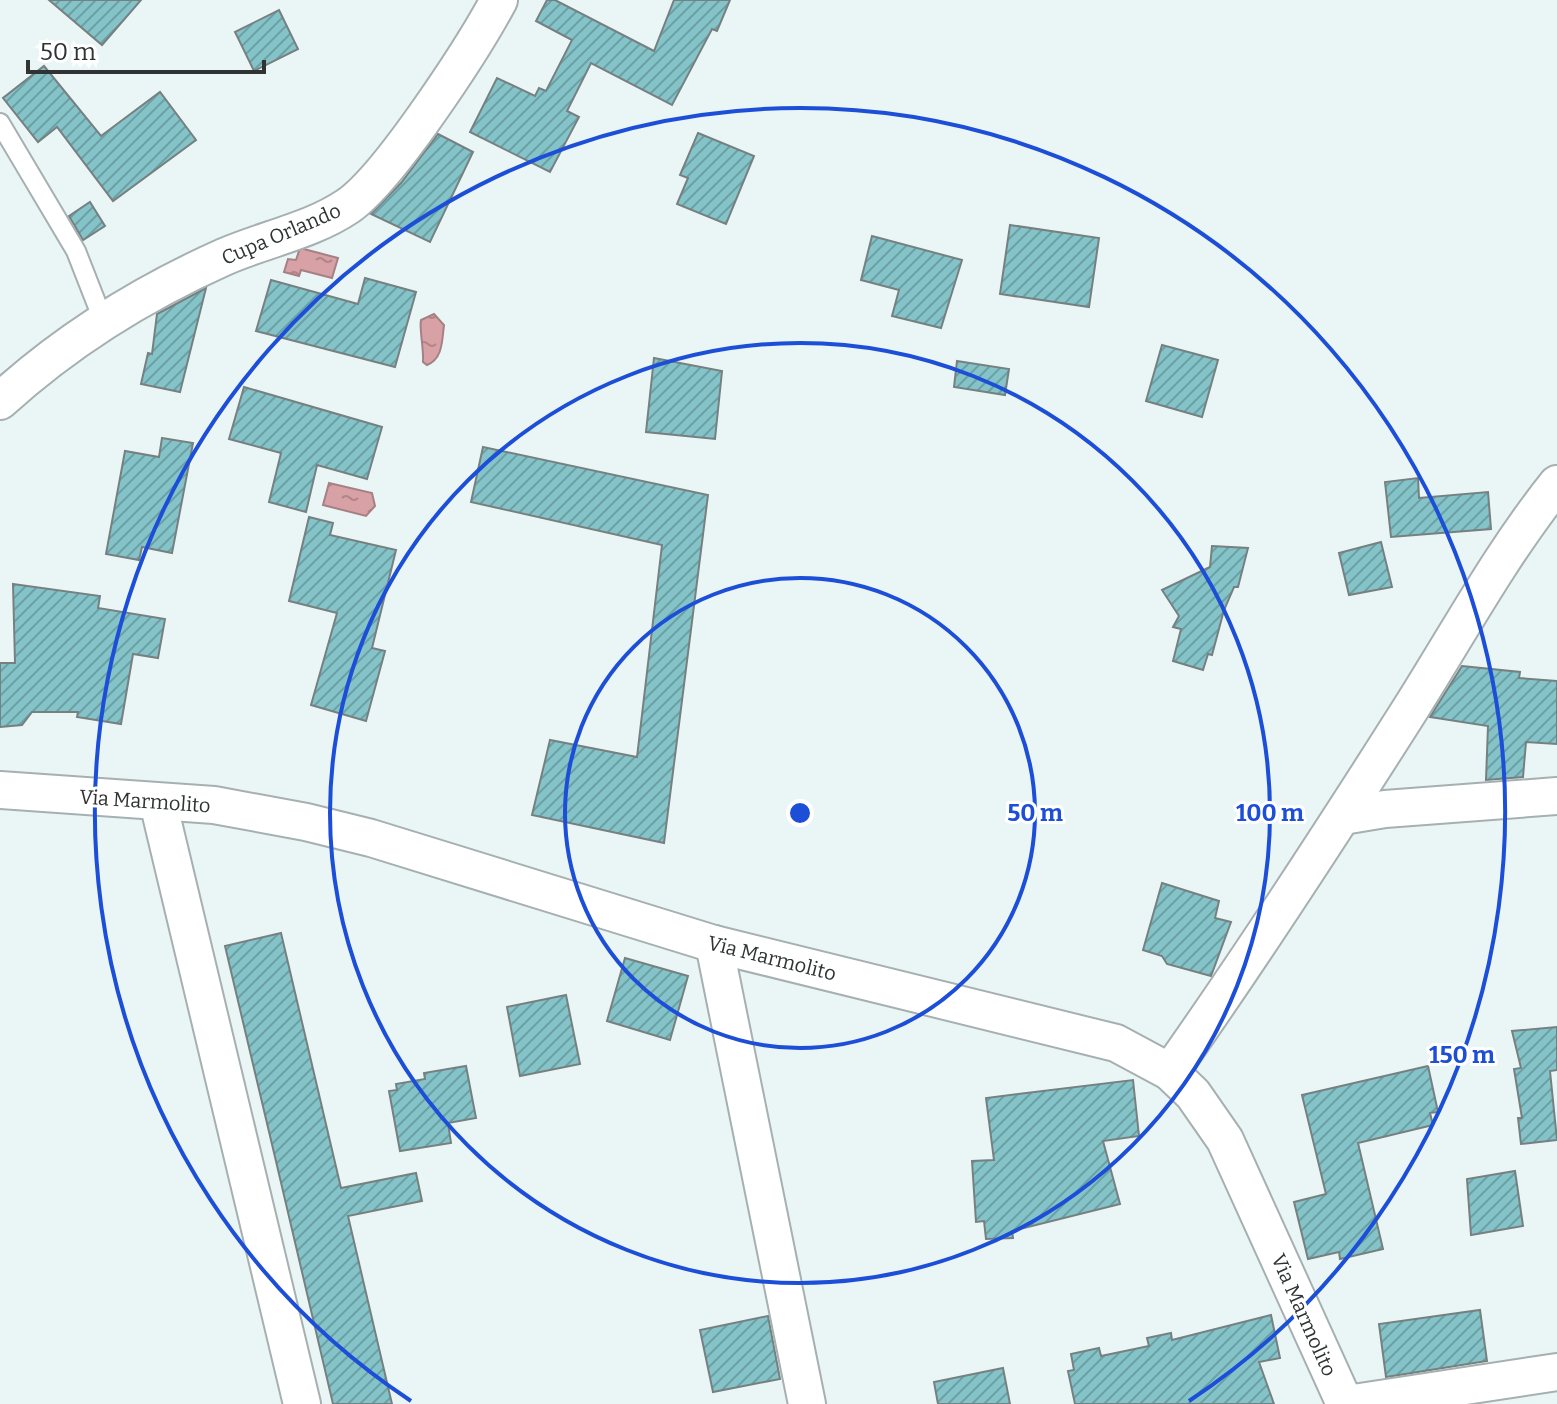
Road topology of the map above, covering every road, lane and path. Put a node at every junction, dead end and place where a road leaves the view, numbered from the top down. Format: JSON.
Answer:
{"nodes":[{"id":1,"x":499,"y":0,"type":"edge"},
{"id":2,"x":0,"y":123,"type":"edge"},
{"id":3,"x":103,"y":320,"type":"junction"},
{"id":4,"x":0,"y":401,"type":"edge"},
{"id":5,"x":1557,"y":484,"type":"edge"},
{"id":6,"x":0,"y":790,"type":"edge"},
{"id":7,"x":1557,"y":796,"type":"edge"},
{"id":8,"x":158,"y":802,"type":"junction"},
{"id":9,"x":1343,"y":816,"type":"junction"},
{"id":10,"x":714,"y":944,"type":"junction"},
{"id":11,"x":1170,"y":1072,"type":"junction"},
{"id":12,"x":1557,"y":1372,"type":"edge"},
{"id":13,"x":302,"y":1404,"type":"edge"},
{"id":14,"x":807,"y":1404,"type":"edge"},
{"id":15,"x":1346,"y":1404,"type":"edge"}],
"edges":[{"from":1,"to":3,"type":"street","name":"Cupa Orlando"},
{"from":2,"to":3,"type":"lane"},
{"from":3,"to":4,"type":"street","name":"Cupa Orlando"},
{"from":5,"to":9,"type":"street"},
{"from":6,"to":8,"type":"street","name":"Via Marmolito"},
{"from":7,"to":9,"type":"street"},
{"from":8,"to":10,"type":"street","name":"Via Marmolito"},
{"from":8,"to":13,"type":"street"},
{"from":9,"to":11,"type":"street"},
{"from":10,"to":11,"type":"street","name":"Via Marmolito"},
{"from":10,"to":14,"type":"street"},
{"from":11,"to":15,"type":"street","name":"Via Marmolito"},
{"from":12,"to":15,"type":"street"}]}
